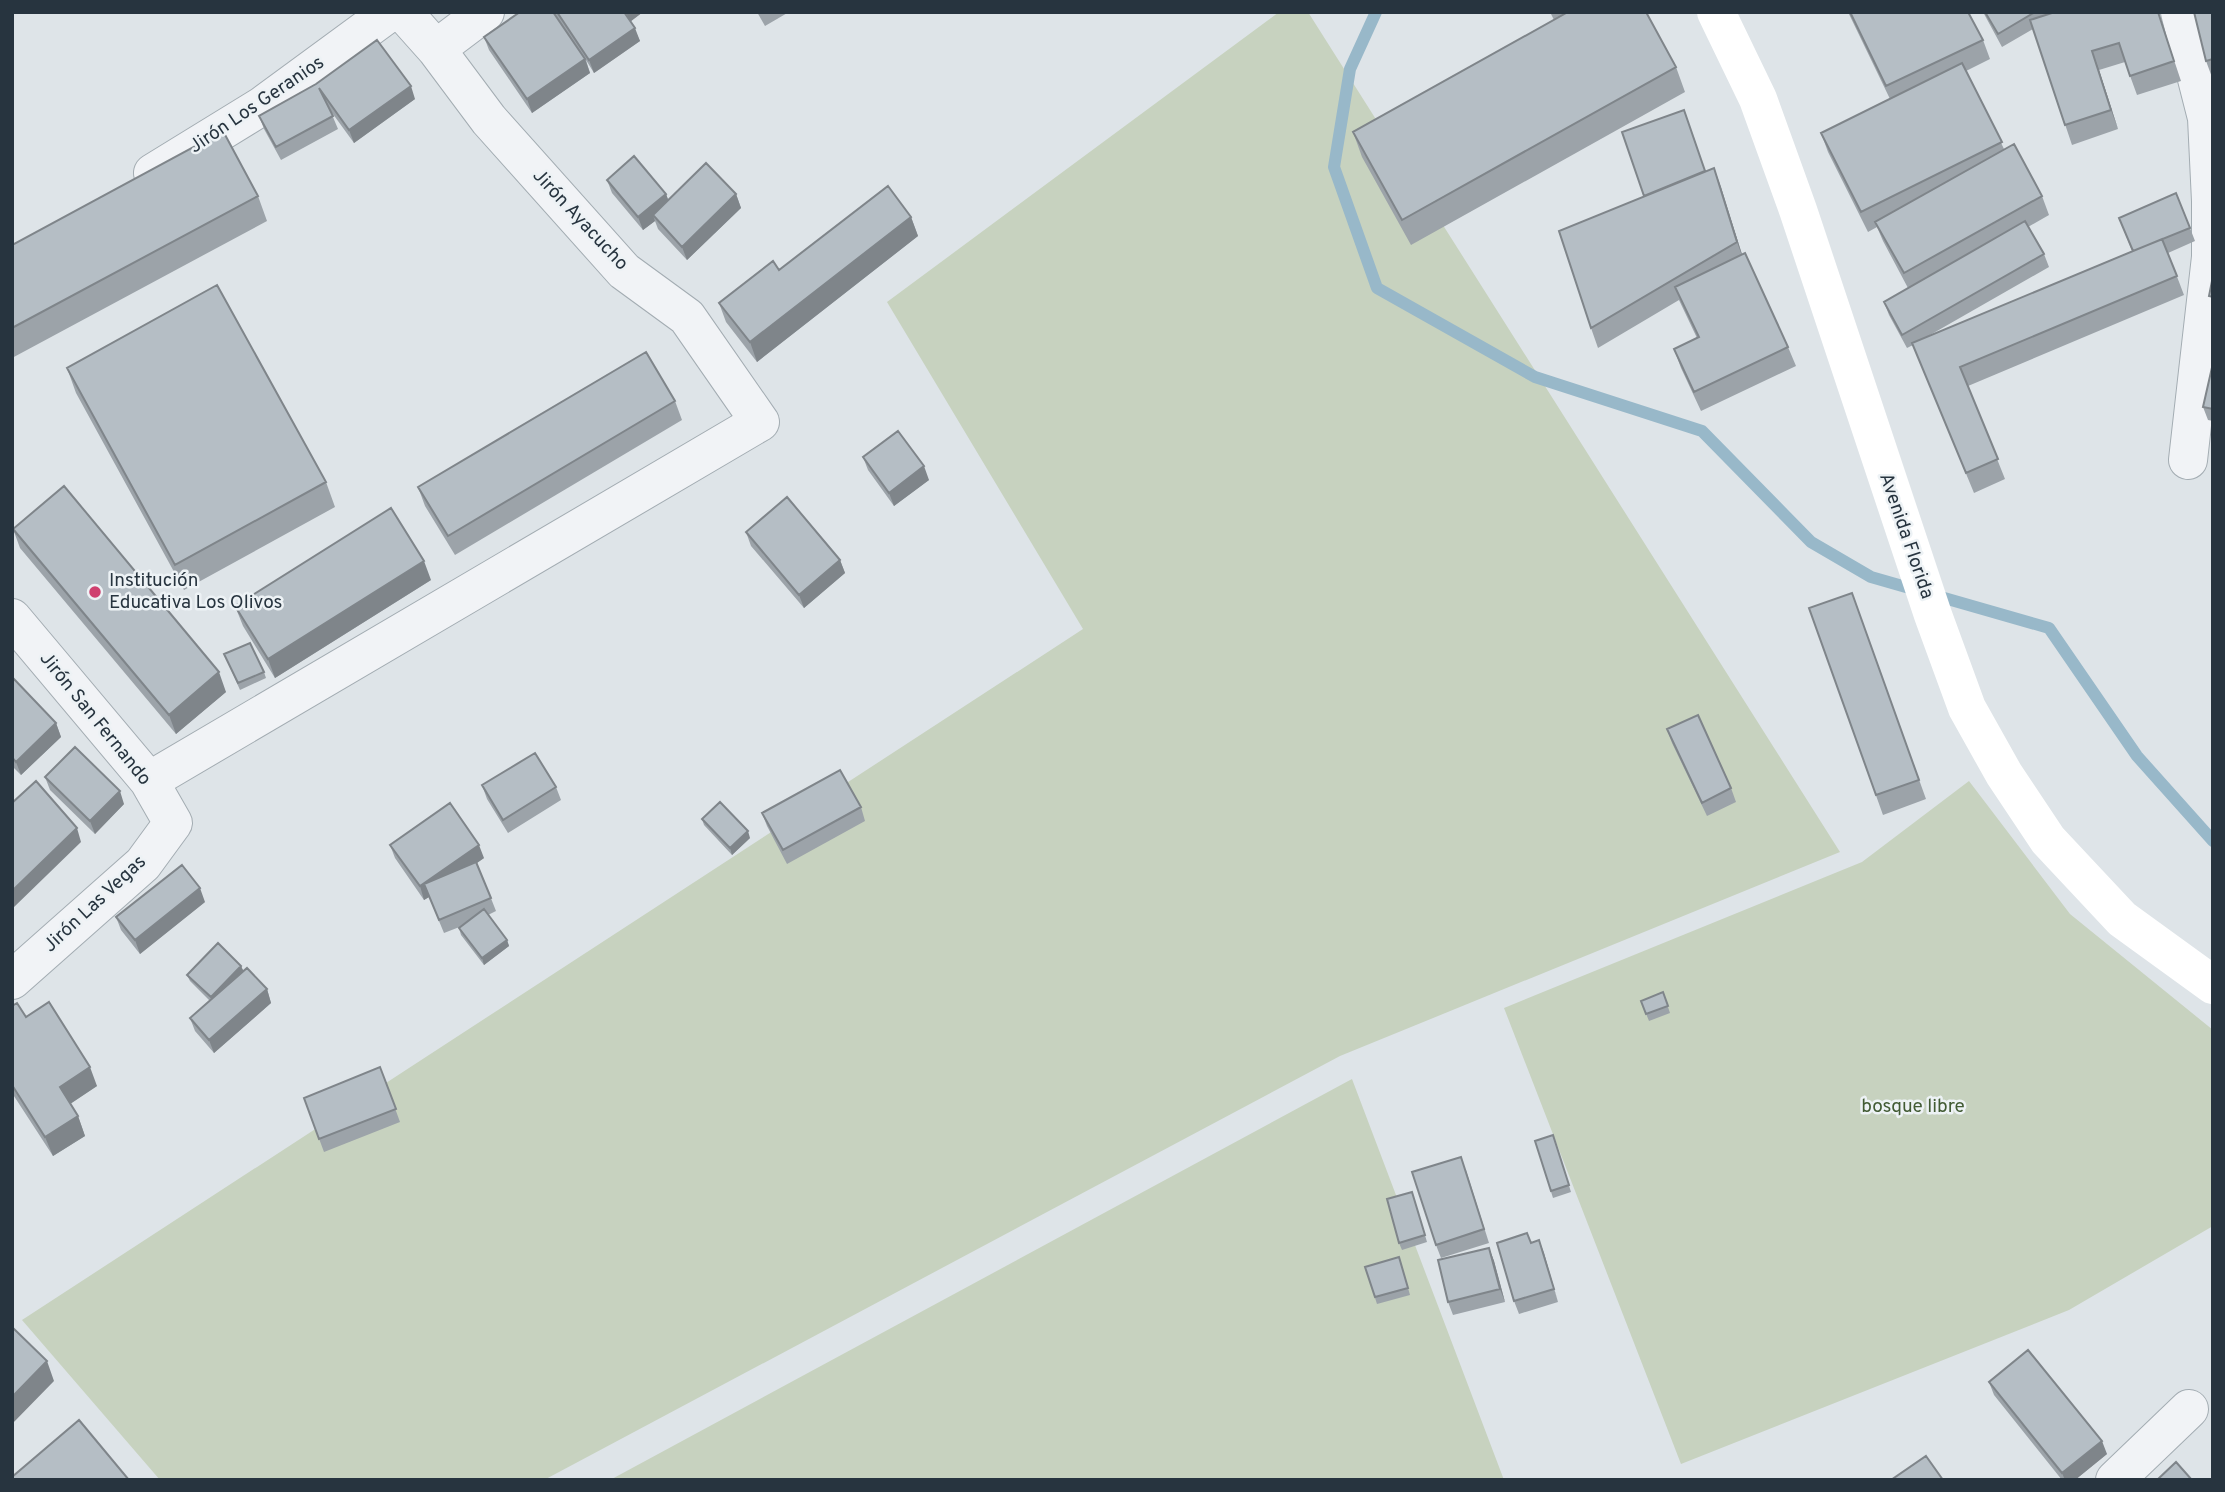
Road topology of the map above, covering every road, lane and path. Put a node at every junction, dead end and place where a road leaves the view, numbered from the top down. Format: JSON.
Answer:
{"nodes":[{"id":1,"x":390,"y":12,"type":"edge"},
{"id":2,"x":403,"y":12,"type":"edge"},
{"id":3,"x":485,"y":12,"type":"edge"},
{"id":4,"x":1716,"y":12,"type":"edge"},
{"id":5,"x":2180,"y":12,"type":"edge"},
{"id":6,"x":436,"y":49,"type":"junction"},
{"id":7,"x":126,"y":189,"type":"edge"},
{"id":8,"x":2188,"y":460,"type":"dead end"},
{"id":9,"x":12,"y":618,"type":"edge"},
{"id":10,"x":149,"y":780,"type":"junction"},
{"id":11,"x":173,"y":823,"type":"joint"},
{"id":12,"x":12,"y":980,"type":"edge"},
{"id":13,"x":2213,"y":985,"type":"edge"},
{"id":14,"x":2189,"y":1409,"type":"dead end"},
{"id":15,"x":2115,"y":1480,"type":"edge"}],
"edges":[{"from":1,"to":7,"type":"street","name":"Jirón Los Geranios"},
{"from":2,"to":6,"type":"street","name":"Jirón Ayacucho"},
{"from":3,"to":6,"type":"street"},
{"from":4,"to":13,"type":"street","name":"Avenida Florida"},
{"from":5,"to":8,"type":"street"},
{"from":6,"to":10,"type":"street","name":"Jirón Ayacucho"},
{"from":9,"to":10,"type":"street","name":"Jirón San Fernando"},
{"from":10,"to":11,"type":"street","name":"Jirón San Fernando"},
{"from":11,"to":12,"type":"street","name":"Jirón Las Vegas"},
{"from":14,"to":15,"type":"street"}]}
